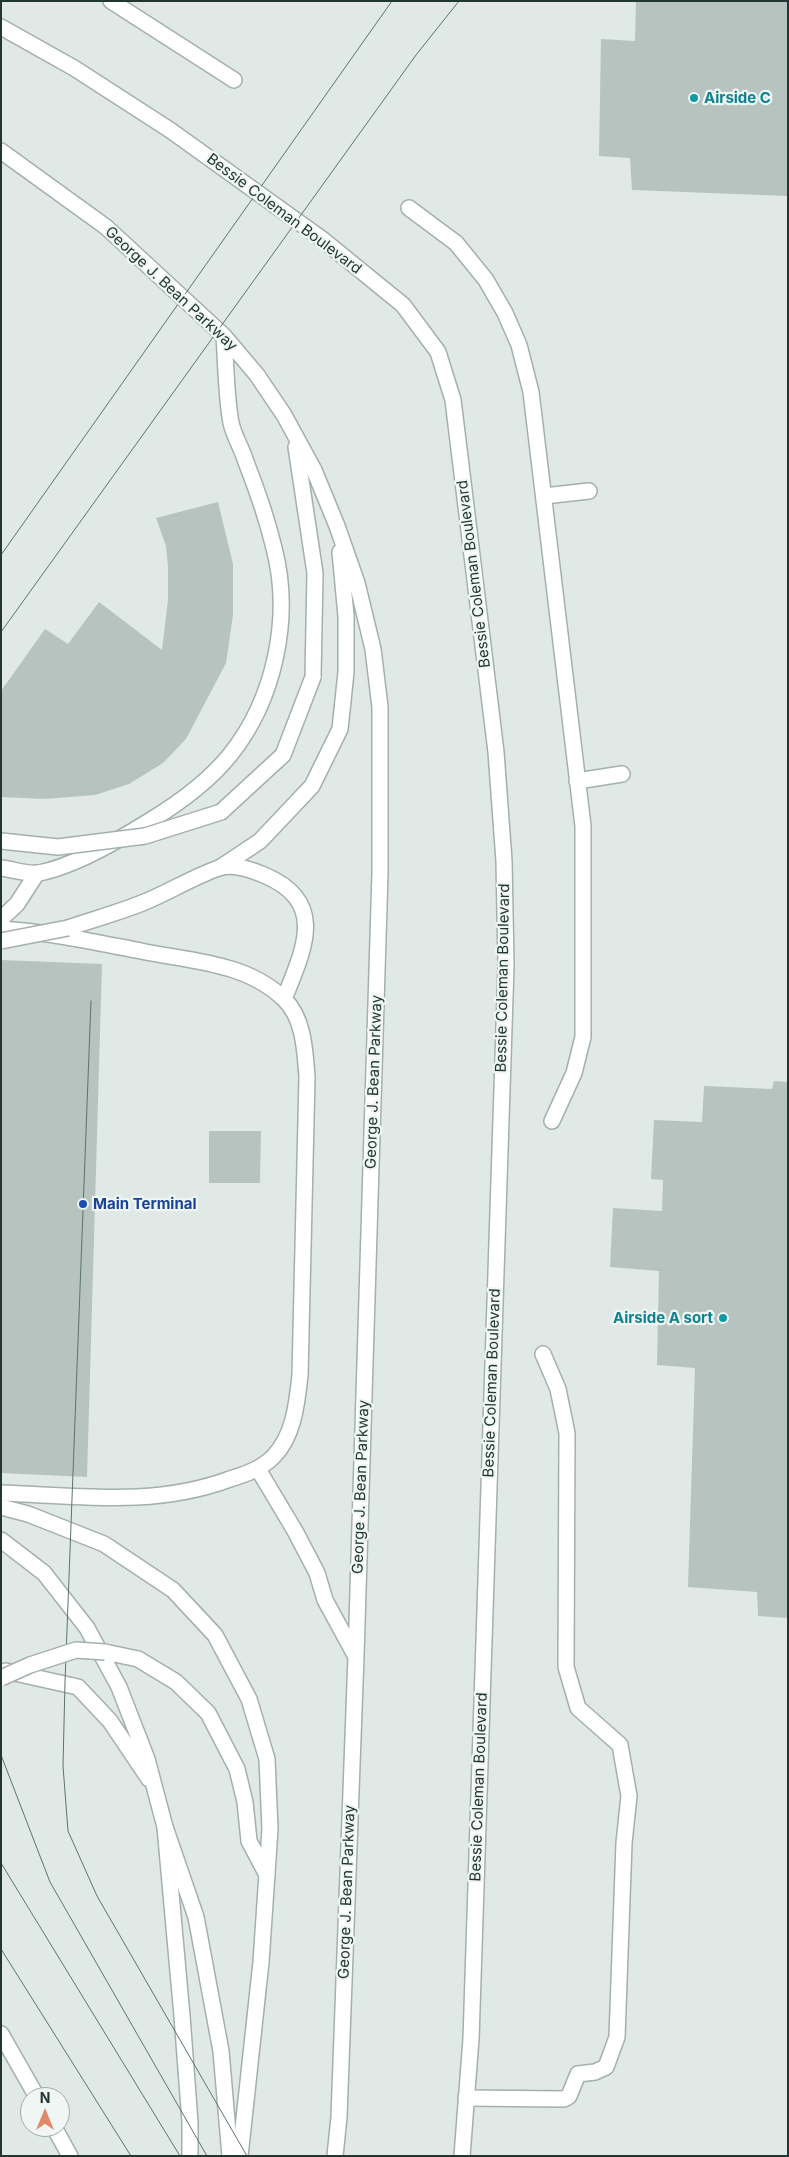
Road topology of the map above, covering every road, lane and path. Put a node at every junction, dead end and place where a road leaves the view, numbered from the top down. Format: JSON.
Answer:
{"nodes":[{"id":1,"x":111,"y":1,"type":"edge"},
{"id":2,"x":1,"y":27,"type":"edge"},
{"id":3,"x":234,"y":80,"type":"dead end"},
{"id":4,"x":1,"y":151,"type":"edge"},
{"id":5,"x":408,"y":208,"type":"dead end"},
{"id":6,"x":224,"y":336,"type":"junction"},
{"id":7,"x":294,"y":437,"type":"junction"},
{"id":8,"x":589,"y":491,"type":"dead end"},
{"id":9,"x":544,"y":496,"type":"junction"},
{"id":10,"x":337,"y":526,"type":"junction"},
{"id":11,"x":622,"y":774,"type":"dead end"},
{"id":12,"x":577,"y":781,"type":"junction"},
{"id":13,"x":1,"y":841,"type":"edge"},
{"id":14,"x":221,"y":867,"type":"junction"},
{"id":15,"x":1,"y":868,"type":"edge"},
{"id":16,"x":37,"y":873,"type":"junction"},
{"id":17,"x":1,"y":919,"type":"edge"},
{"id":18,"x":1,"y":929,"type":"edge"},
{"id":19,"x":1,"y":941,"type":"edge"},
{"id":20,"x":284,"y":999,"type":"junction"},
{"id":21,"x":552,"y":1121,"type":"dead end"},
{"id":22,"x":543,"y":1354,"type":"dead end"},
{"id":23,"x":258,"y":1469,"type":"junction"},
{"id":24,"x":1,"y":1493,"type":"edge"},
{"id":25,"x":1,"y":1507,"type":"edge"},
{"id":26,"x":1,"y":1540,"type":"edge"},
{"id":27,"x":356,"y":1656,"type":"junction"},
{"id":28,"x":1,"y":1670,"type":"edge"},
{"id":29,"x":1,"y":1678,"type":"edge"},
{"id":30,"x":155,"y":1788,"type":"junction"},
{"id":31,"x":165,"y":1827,"type":"junction"},
{"id":32,"x":267,"y":1875,"type":"junction"},
{"id":33,"x":1,"y":2034,"type":"edge"},
{"id":34,"x":31,"y":2087,"type":"edge"},
{"id":35,"x":466,"y":2098,"type":"junction"},
{"id":36,"x":60,"y":2137,"type":"edge"},
{"id":37,"x":70,"y":2156,"type":"edge"},
{"id":38,"x":190,"y":2156,"type":"edge"},
{"id":39,"x":230,"y":2156,"type":"edge"},
{"id":40,"x":240,"y":2156,"type":"edge"},
{"id":41,"x":335,"y":2156,"type":"edge"},
{"id":42,"x":462,"y":2156,"type":"edge"}],
"edges":[{"from":1,"to":3,"type":"street"},
{"from":2,"to":35,"type":"street","name":"Bessie Coleman Boulevard"},
{"from":4,"to":6,"type":"street","name":"George J. Bean Parkway"},
{"from":5,"to":9,"type":"street"},
{"from":6,"to":7,"type":"street","name":"George J. Bean Parkway"},
{"from":6,"to":16,"type":"street"},
{"from":7,"to":10,"type":"street","name":"George J. Bean Parkway"},
{"from":7,"to":13,"type":"street","bridge":true},
{"from":8,"to":9,"type":"street"},
{"from":9,"to":12,"type":"street"},
{"from":10,"to":14,"type":"street"},
{"from":10,"to":27,"type":"street","name":"George J. Bean Parkway"},
{"from":11,"to":12,"type":"street"},
{"from":12,"to":21,"type":"street"},
{"from":14,"to":19,"type":"street","bridge":true},
{"from":14,"to":20,"type":"street"},
{"from":15,"to":16,"type":"street"},
{"from":16,"to":17,"type":"street"},
{"from":18,"to":20,"type":"street"},
{"from":20,"to":23,"type":"street"},
{"from":22,"to":35,"type":"street"},
{"from":23,"to":24,"type":"street"},
{"from":23,"to":27,"type":"street"},
{"from":25,"to":32,"type":"street"},
{"from":26,"to":30,"type":"street"},
{"from":27,"to":41,"type":"street","name":"George J. Bean Parkway"},
{"from":28,"to":30,"type":"street"},
{"from":29,"to":32,"type":"street","bridge":true},
{"from":30,"to":31,"type":"street"},
{"from":31,"to":38,"type":"street"},
{"from":31,"to":39,"type":"street"},
{"from":32,"to":40,"type":"street"},
{"from":33,"to":34,"type":"street"},
{"from":35,"to":42,"type":"street","name":"Bessie Coleman Boulevard"},
{"from":36,"to":37,"type":"street"}]}
